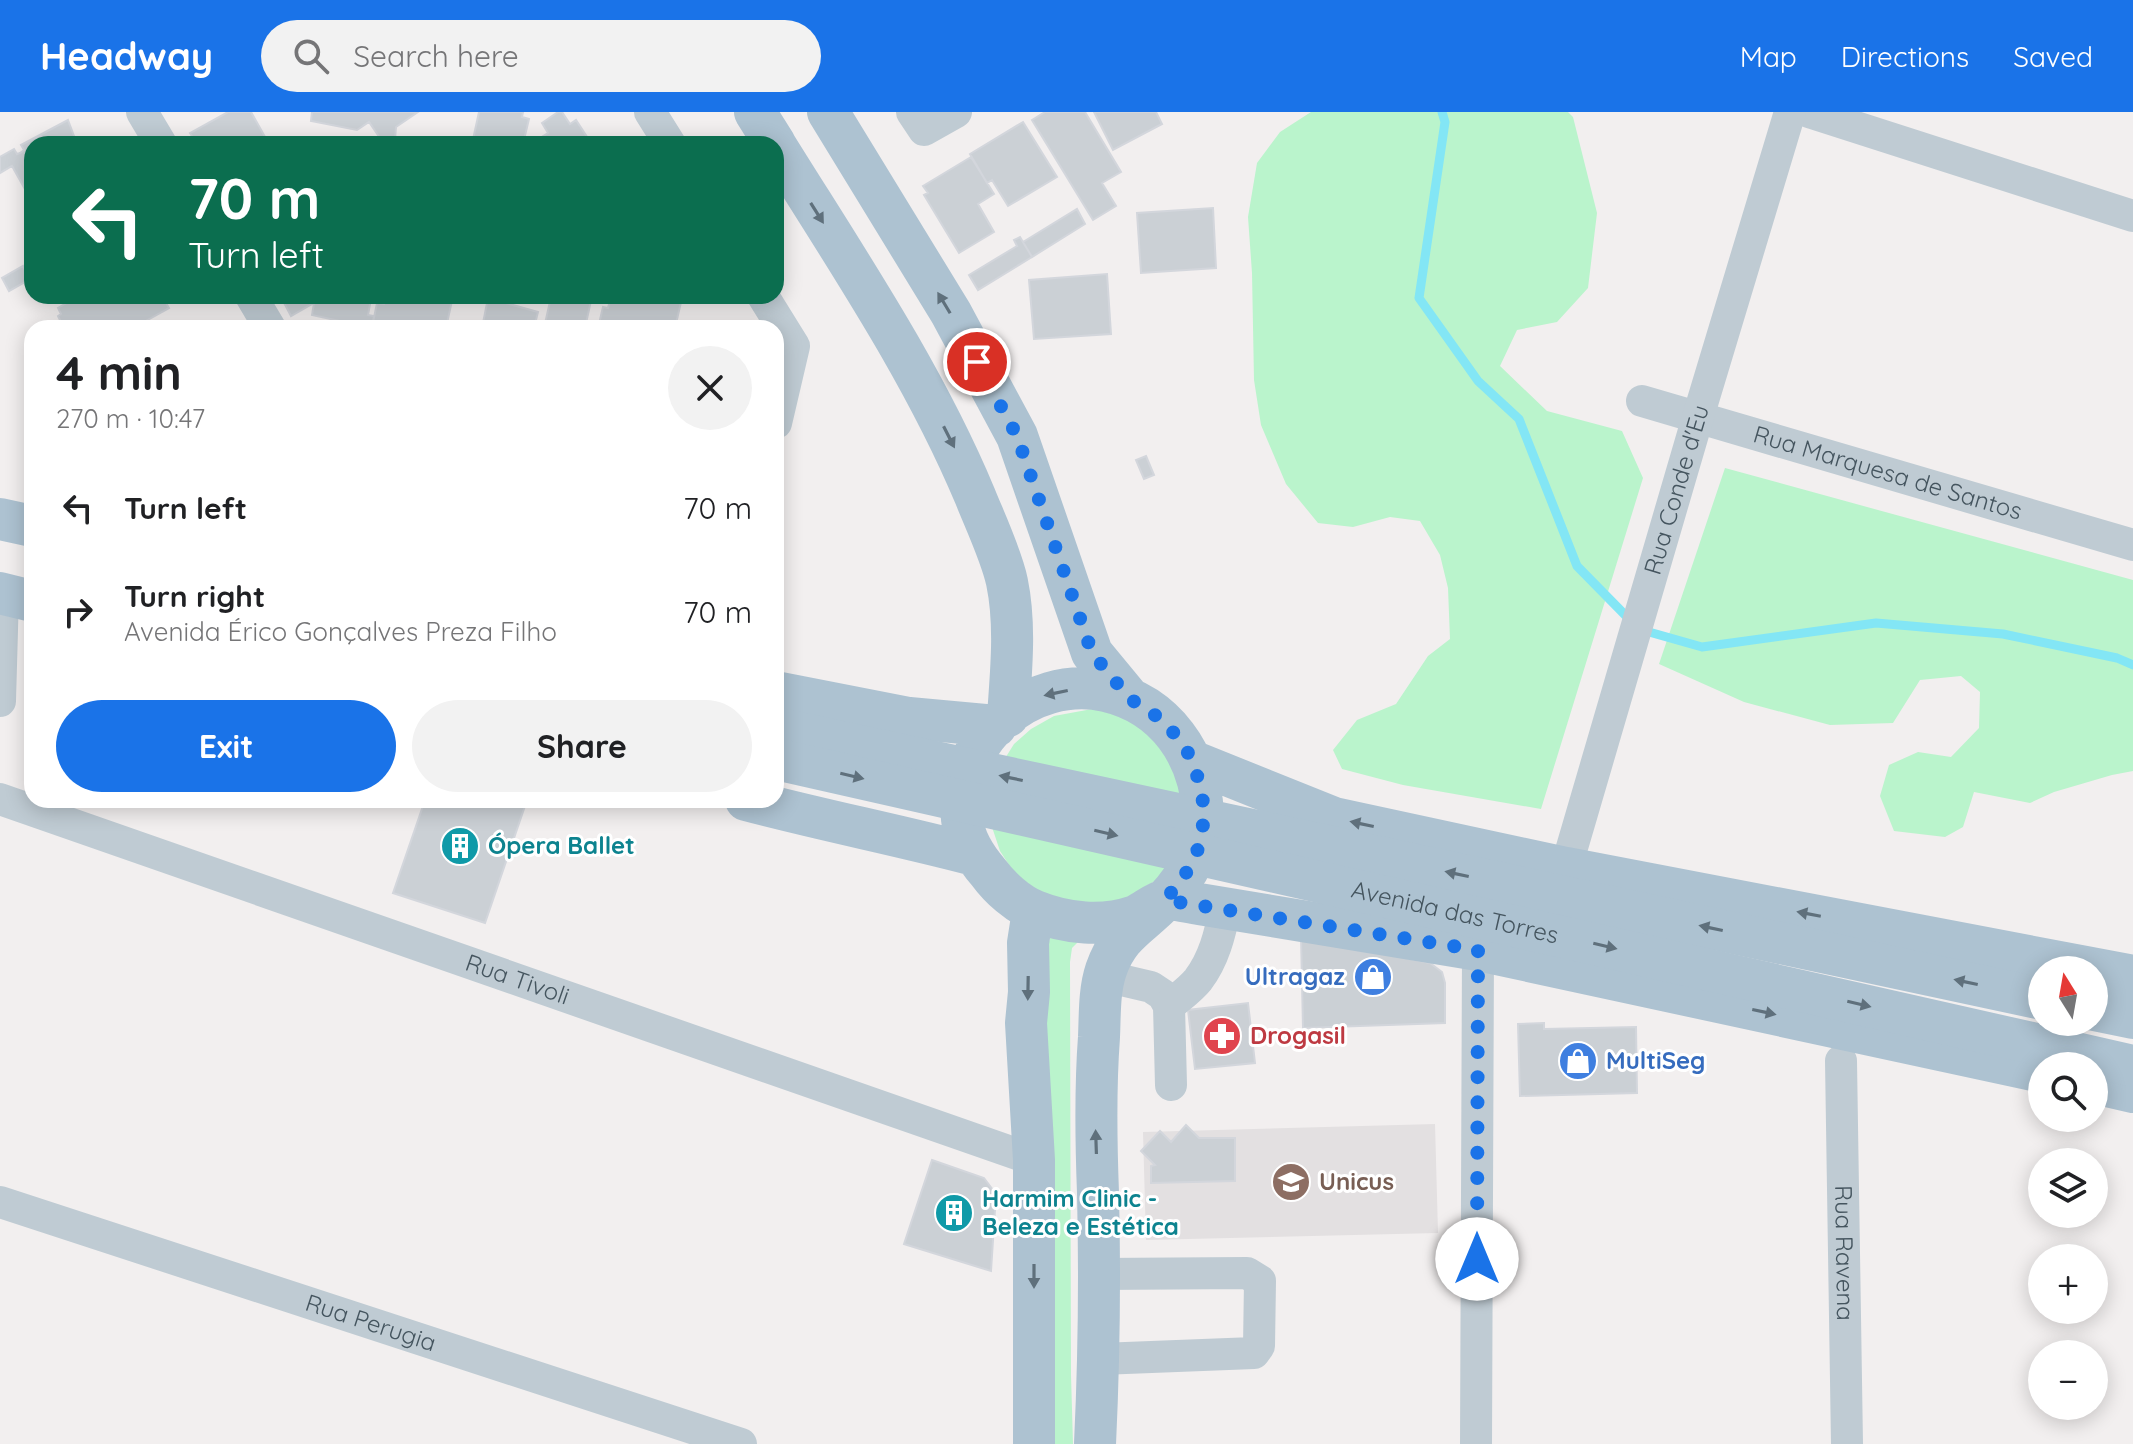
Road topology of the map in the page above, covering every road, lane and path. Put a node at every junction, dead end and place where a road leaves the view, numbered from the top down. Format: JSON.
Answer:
{"nodes":[{"id":1,"x":142,"y":112,"type":"edge"},
{"id":2,"x":650,"y":112,"type":"edge"},
{"id":3,"x":755,"y":112,"type":"edge"},
{"id":4,"x":828,"y":112,"type":"edge"},
{"id":5,"x":956,"y":112,"type":"edge"},
{"id":6,"x":1790,"y":112,"type":"edge"},
{"id":7,"x":1809,"y":112,"type":"edge"},
{"id":8,"x":918,"y":121,"type":"edge"},
{"id":9,"x":156,"y":136,"type":"edge"},
{"id":10,"x":665,"y":136,"type":"edge"},
{"id":11,"x":770,"y":136,"type":"edge"},
{"id":12,"x":784,"y":160,"type":"edge"},
{"id":13,"x":2133,"y":216,"type":"edge"},
{"id":14,"x":784,"y":330,"type":"edge"},
{"id":15,"x":784,"y":389,"type":"edge"},
{"id":16,"x":1642,"y":401,"type":"dead end"},
{"id":17,"x":1698,"y":417,"type":"junction"},
{"id":18,"x":0,"y":519,"type":"edge"},
{"id":19,"x":24,"y":524,"type":"edge"},
{"id":20,"x":2133,"y":545,"type":"edge"},
{"id":21,"x":12,"y":596,"type":"edge"},
{"id":22,"x":784,"y":694,"type":"edge"},
{"id":23,"x":1130,"y":699,"type":"junction"},
{"id":24,"x":0,"y":701,"type":"edge"},
{"id":25,"x":1002,"y":721,"type":"junction"},
{"id":26,"x":784,"y":730,"type":"edge"},
{"id":27,"x":1184,"y":748,"type":"junction"},
{"id":28,"x":784,"y":761,"type":"edge"},
{"id":29,"x":0,"y":799,"type":"edge"},
{"id":30,"x":24,"y":807,"type":"edge"},
{"id":31,"x":26,"y":808,"type":"edge"},
{"id":32,"x":776,"y":808,"type":"edge"},
{"id":33,"x":985,"y":868,"type":"junction"},
{"id":34,"x":1566,"y":868,"type":"junction"},
{"id":35,"x":1165,"y":900,"type":"junction"},
{"id":36,"x":1225,"y":909,"type":"junction"},
{"id":37,"x":1033,"y":911,"type":"junction"},
{"id":38,"x":1478,"y":950,"type":"junction"},
{"id":39,"x":1104,"y":976,"type":"junction"},
{"id":40,"x":2133,"y":976,"type":"edge"},
{"id":41,"x":2028,"y":996,"type":"edge"},
{"id":42,"x":1169,"y":1006,"type":"junction"},
{"id":43,"x":2108,"y":1013,"type":"edge"},
{"id":44,"x":2133,"y":1018,"type":"edge"},
{"id":45,"x":1841,"y":1061,"type":"dead end"},
{"id":46,"x":2133,"y":1066,"type":"edge"},
{"id":47,"x":2028,"y":1069,"type":"edge"},
{"id":48,"x":1171,"y":1085,"type":"dead end"},
{"id":49,"x":2108,"y":1086,"type":"edge"},
{"id":50,"x":2133,"y":1092,"type":"edge"},
{"id":51,"x":1034,"y":1160,"type":"junction"},
{"id":52,"x":0,"y":1202,"type":"edge"},
{"id":53,"x":1100,"y":1274,"type":"junction"},
{"id":54,"x":1100,"y":1359,"type":"junction"},
{"id":55,"x":741,"y":1444,"type":"edge"},
{"id":56,"x":1034,"y":1444,"type":"edge"},
{"id":57,"x":1095,"y":1444,"type":"edge"},
{"id":58,"x":1476,"y":1444,"type":"edge"},
{"id":59,"x":1847,"y":1444,"type":"edge"}],
"edges":[{"from":1,"to":9,"type":"street"},
{"from":2,"to":10,"type":"street"},
{"from":3,"to":11,"type":"main road"},
{"from":23,"to":4,"type":"main road","one_way":true},
{"from":5,"to":8,"type":"street"},
{"from":6,"to":17,"type":"street","name":"Rua Conde d'Eu"},
{"from":7,"to":13,"type":"street"},
{"from":12,"to":25,"type":"main road","one_way":true},
{"from":14,"to":15,"type":"street"},
{"from":16,"to":17,"type":"street","name":"Rua Marquesa de Santos"},
{"from":17,"to":20,"type":"street","name":"Rua Marquesa de Santos"},
{"from":17,"to":34,"type":"street","name":"Rua Conde d'Eu"},
{"from":18,"to":19,"type":"main road"},
{"from":21,"to":24,"type":"street"},
{"from":22,"to":25,"type":"main road"},
{"from":23,"to":25,"type":"main road","one_way":true},
{"from":23,"to":27,"type":"main road"},
{"from":25,"to":33,"type":"main road"},
{"from":41,"to":26,"type":"main road","name":"Avenida das Torres","one_way":true,"bridge":true},
{"from":34,"to":27,"type":"main road","one_way":true},
{"from":27,"to":35,"type":"main road"},
{"from":28,"to":46,"type":"main road","name":"Avenida das Torres","one_way":true,"bridge":true},
{"from":29,"to":30,"type":"street","name":"Rua Tivoli"},
{"from":31,"to":51,"type":"street","name":"Rua Tivoli"},
{"from":32,"to":33,"type":"main road"},
{"from":33,"to":37,"type":"main road"},
{"from":40,"to":34,"type":"main road","one_way":true},
{"from":35,"to":36,"type":"main road"},
{"from":35,"to":37,"type":"main road"},
{"from":35,"to":39,"type":"main road"},
{"from":36,"to":38,"type":"main road"},
{"from":36,"to":42,"type":"street"},
{"from":37,"to":51,"type":"main road","one_way":true},
{"from":38,"to":47,"type":"main road","one_way":true},
{"from":38,"to":58,"type":"street"},
{"from":39,"to":42,"type":"street"},
{"from":53,"to":39,"type":"main road","one_way":true},
{"from":42,"to":48,"type":"street"},
{"from":43,"to":44,"type":"main road"},
{"from":45,"to":59,"type":"street","name":"Rua Ravena"},
{"from":49,"to":50,"type":"main road"},
{"from":51,"to":56,"type":"main road","one_way":true},
{"from":52,"to":55,"type":"street","name":"Rua Perugia"},
{"from":53,"to":54,"type":"main road"},
{"from":53,"to":54,"type":"street"},
{"from":54,"to":57,"type":"main road"}]}
